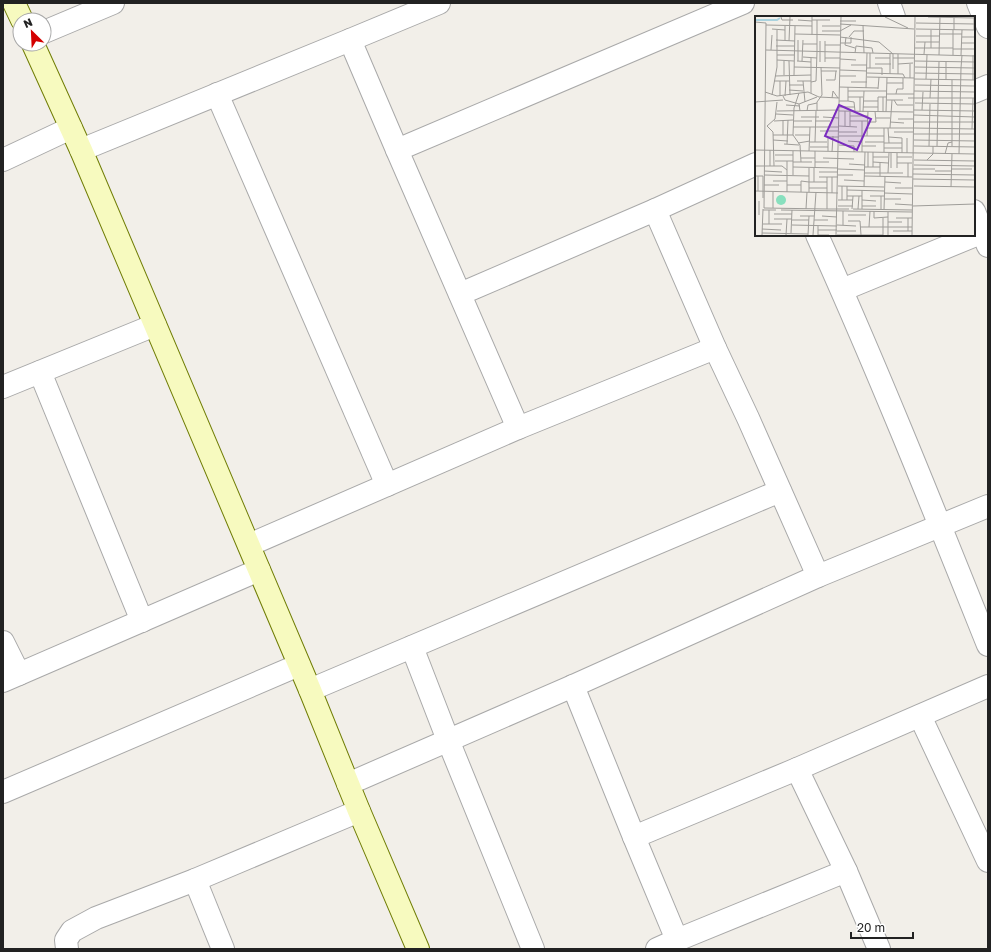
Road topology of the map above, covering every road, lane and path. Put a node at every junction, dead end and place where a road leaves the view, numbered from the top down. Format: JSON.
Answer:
{"nodes":[{"id":1,"x":113,"y":3,"type":"edge"},
{"id":2,"x":439,"y":3,"type":"edge"},
{"id":3,"x":744,"y":3,"type":"edge"},
{"id":4,"x":889,"y":3,"type":"edge"},
{"id":5,"x":978,"y":3,"type":"edge"},
{"id":6,"x":894,"y":16,"type":"edge"},
{"id":7,"x":988,"y":26,"type":"edge"},
{"id":8,"x":52,"y":29,"type":"edge"},
{"id":9,"x":350,"y":40,"type":"junction"},
{"id":10,"x":37,"y":52,"type":"edge"},
{"id":11,"x":988,"y":86,"type":"edge"},
{"id":12,"x":975,"y":92,"type":"edge"},
{"id":13,"x":217,"y":94,"type":"junction"},
{"id":14,"x":70,"y":128,"type":"junction"},
{"id":15,"x":81,"y":150,"type":"junction"},
{"id":16,"x":397,"y":150,"type":"junction"},
{"id":17,"x":3,"y":160,"type":"edge"},
{"id":18,"x":755,"y":164,"type":"edge"},
{"id":19,"x":655,"y":210,"type":"junction"},
{"id":20,"x":975,"y":212,"type":"edge"},
{"id":21,"x":818,"y":236,"type":"edge"},
{"id":22,"x":986,"y":239,"type":"edge"},
{"id":23,"x":842,"y":290,"type":"junction"},
{"id":24,"x":460,"y":294,"type":"junction"},
{"id":25,"x":155,"y":325,"type":"junction"},
{"id":26,"x":715,"y":348,"type":"junction"},
{"id":27,"x":40,"y":372,"type":"junction"},
{"id":28,"x":3,"y":387,"type":"edge"},
{"id":29,"x":518,"y":428,"type":"junction"},
{"id":30,"x":387,"y":485,"type":"junction"},
{"id":31,"x":780,"y":491,"type":"junction"},
{"id":32,"x":988,"y":506,"type":"edge"},
{"id":33,"x":941,"y":526,"type":"junction"},
{"id":34,"x":248,"y":545,"type":"junction"},
{"id":35,"x":259,"y":570,"type":"junction"},
{"id":36,"x":818,"y":576,"type":"junction"},
{"id":37,"x":142,"y":621,"type":"junction"},
{"id":38,"x":3,"y":642,"type":"edge"},
{"id":39,"x":988,"y":645,"type":"edge"},
{"id":40,"x":412,"y":647,"type":"junction"},
{"id":41,"x":299,"y":665,"type":"junction"},
{"id":42,"x":11,"y":678,"type":"edge"},
{"id":43,"x":573,"y":686,"type":"junction"},
{"id":44,"x":988,"y":686,"type":"edge"},
{"id":45,"x":310,"y":690,"type":"junction"},
{"id":46,"x":920,"y":716,"type":"junction"},
{"id":47,"x":448,"y":740,"type":"junction"},
{"id":48,"x":797,"y":769,"type":"junction"},
{"id":49,"x":348,"y":784,"type":"junction"},
{"id":50,"x":3,"y":792,"type":"edge"},
{"id":51,"x":359,"y":811,"type":"junction"},
{"id":52,"x":634,"y":838,"type":"junction"},
{"id":53,"x":988,"y":861,"type":"edge"},
{"id":54,"x":846,"y":871,"type":"junction"},
{"id":55,"x":194,"y":880,"type":"junction"},
{"id":56,"x":677,"y":940,"type":"junction"},
{"id":57,"x":66,"y":949,"type":"edge"},
{"id":58,"x":223,"y":949,"type":"edge"},
{"id":59,"x":418,"y":949,"type":"edge"},
{"id":60,"x":533,"y":949,"type":"edge"},
{"id":61,"x":657,"y":949,"type":"edge"},
{"id":62,"x":879,"y":949,"type":"edge"}],
"edges":[{"from":1,"to":8,"type":"street"},
{"from":2,"to":9,"type":"street"},
{"from":3,"to":16,"type":"street"},
{"from":4,"to":6,"type":"street"},
{"from":5,"to":7,"type":"street"},
{"from":9,"to":13,"type":"street"},
{"from":9,"to":16,"type":"street"},
{"from":10,"to":14,"type":"street"},
{"from":11,"to":12,"type":"street"},
{"from":13,"to":15,"type":"street"},
{"from":13,"to":30,"type":"street"},
{"from":14,"to":15,"type":"street"},
{"from":14,"to":17,"type":"street"},
{"from":15,"to":25,"type":"street"},
{"from":16,"to":24,"type":"street"},
{"from":18,"to":19,"type":"street"},
{"from":19,"to":24,"type":"street"},
{"from":19,"to":26,"type":"street"},
{"from":20,"to":22,"type":"street"},
{"from":21,"to":23,"type":"street"},
{"from":22,"to":23,"type":"street"},
{"from":23,"to":33,"type":"street"},
{"from":24,"to":29,"type":"street"},
{"from":25,"to":27,"type":"street"},
{"from":25,"to":34,"type":"street"},
{"from":26,"to":29,"type":"street"},
{"from":26,"to":31,"type":"street"},
{"from":27,"to":28,"type":"street"},
{"from":27,"to":37,"type":"street"},
{"from":29,"to":30,"type":"street"},
{"from":30,"to":34,"type":"street"},
{"from":31,"to":36,"type":"street"},
{"from":31,"to":40,"type":"street"},
{"from":32,"to":33,"type":"street"},
{"from":33,"to":36,"type":"street"},
{"from":33,"to":39,"type":"street"},
{"from":34,"to":35,"type":"street"},
{"from":35,"to":37,"type":"street"},
{"from":35,"to":41,"type":"street"},
{"from":36,"to":43,"type":"street"},
{"from":37,"to":42,"type":"street"},
{"from":38,"to":42,"type":"street"},
{"from":40,"to":45,"type":"street"},
{"from":40,"to":47,"type":"street"},
{"from":41,"to":45,"type":"street"},
{"from":41,"to":50,"type":"street"},
{"from":43,"to":47,"type":"street"},
{"from":43,"to":52,"type":"street"},
{"from":44,"to":46,"type":"street"},
{"from":45,"to":49,"type":"street"},
{"from":46,"to":48,"type":"street"},
{"from":46,"to":53,"type":"street"},
{"from":47,"to":49,"type":"street"},
{"from":47,"to":60,"type":"street"},
{"from":48,"to":52,"type":"street"},
{"from":48,"to":54,"type":"street"},
{"from":49,"to":51,"type":"street"},
{"from":51,"to":55,"type":"street"},
{"from":51,"to":59,"type":"street"},
{"from":52,"to":56,"type":"street"},
{"from":54,"to":56,"type":"street"},
{"from":54,"to":62,"type":"street"},
{"from":55,"to":57,"type":"street"},
{"from":55,"to":58,"type":"street"},
{"from":56,"to":61,"type":"street"}]}
